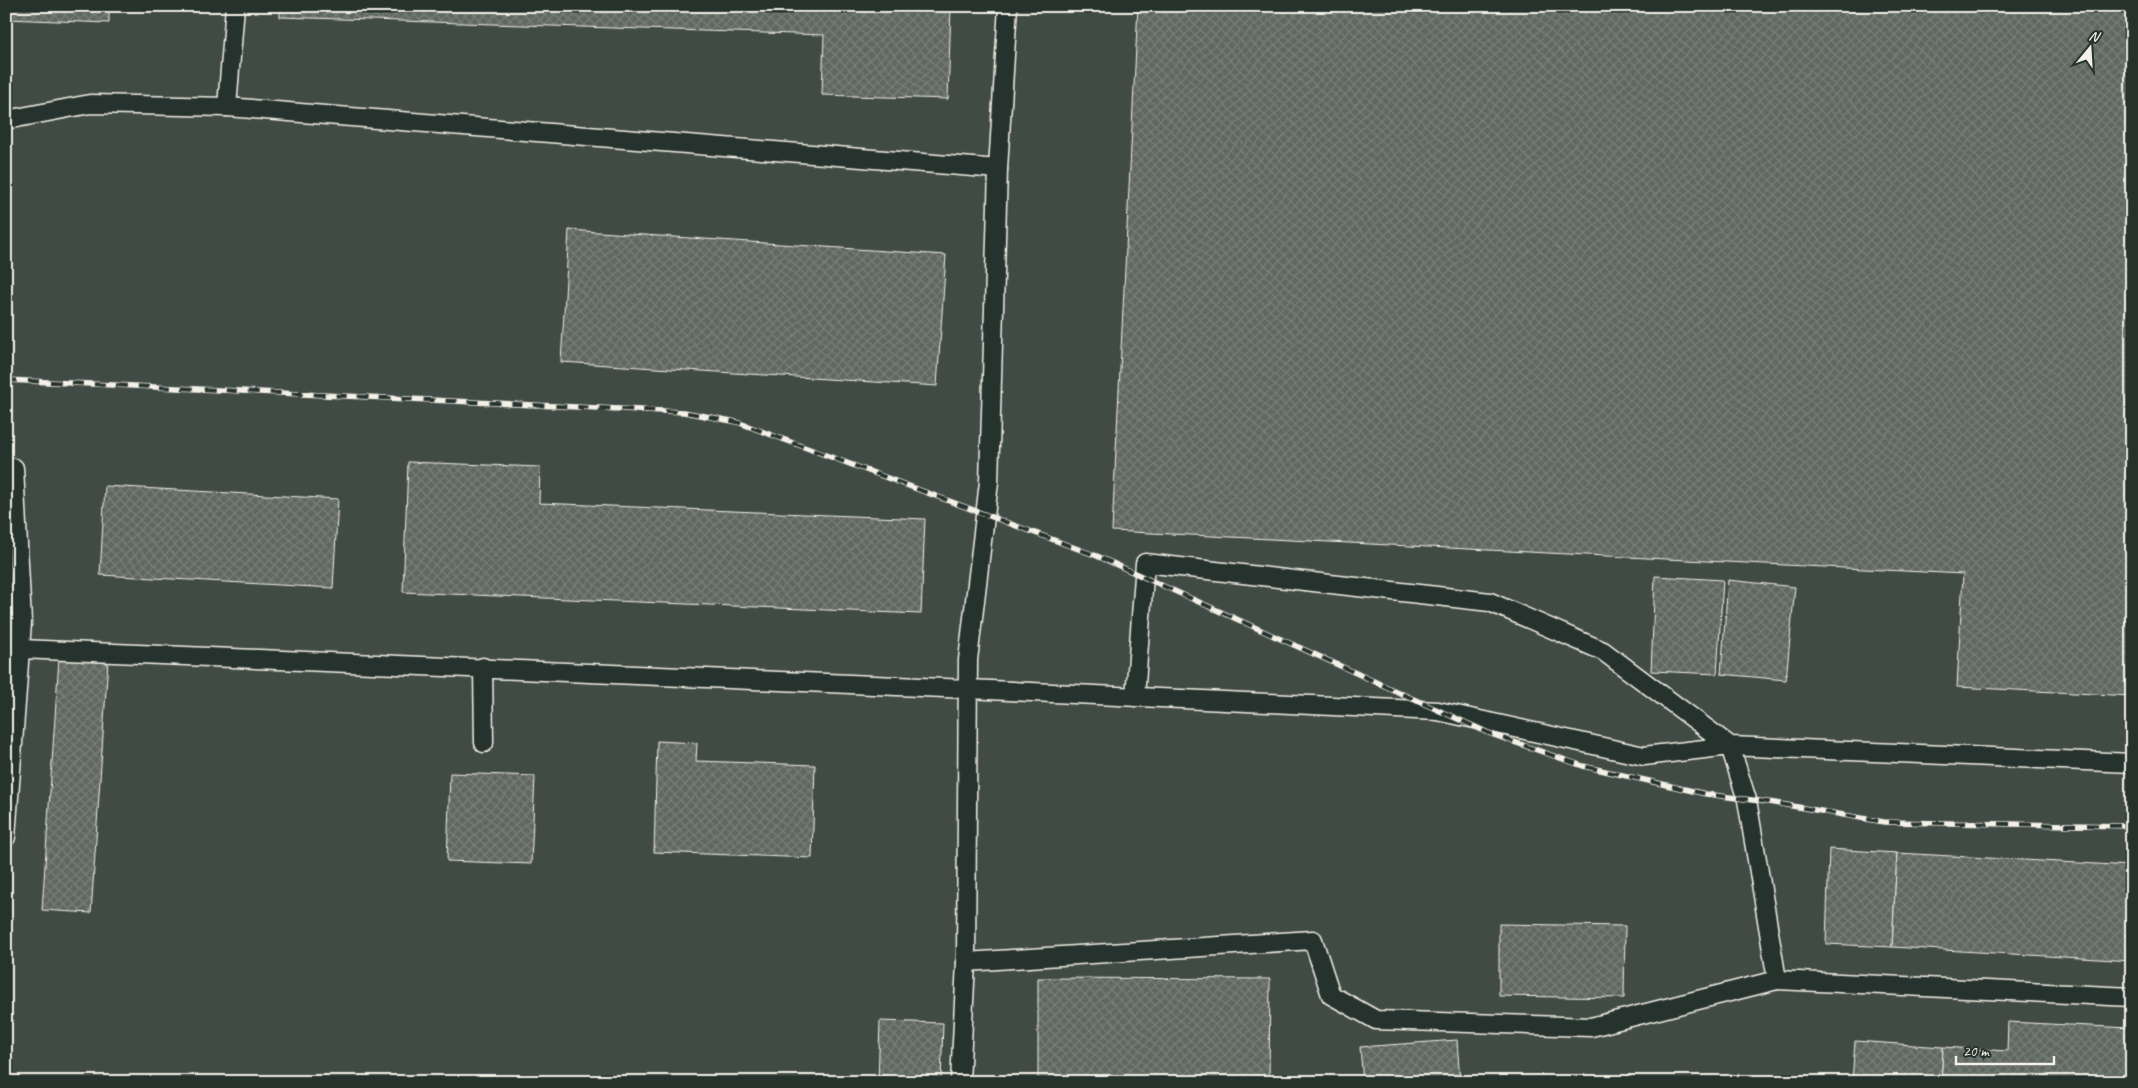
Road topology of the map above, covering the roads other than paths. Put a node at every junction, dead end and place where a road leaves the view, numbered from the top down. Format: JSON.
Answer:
{"nodes":[{"id":1,"x":235,"y":6,"type":"edge"},
{"id":2,"x":1008,"y":6,"type":"edge"},
{"id":3,"x":227,"y":107,"type":"junction"},
{"id":4,"x":6,"y":120,"type":"edge"},
{"id":5,"x":998,"y":169,"type":"junction"},
{"id":6,"x":6,"y":467,"type":"edge"},
{"id":7,"x":20,"y":649,"type":"junction"},
{"id":8,"x":483,"y":668,"type":"junction"},
{"id":9,"x":968,"y":689,"type":"junction"},
{"id":10,"x":1136,"y":697,"type":"junction"},
{"id":11,"x":484,"y":743,"type":"dead end"},
{"id":12,"x":1730,"y":746,"type":"junction"},
{"id":13,"x":2132,"y":763,"type":"edge"},
{"id":14,"x":6,"y":837,"type":"edge"},
{"id":15,"x":966,"y":962,"type":"junction"},
{"id":16,"x":1777,"y":980,"type":"junction"},
{"id":17,"x":2132,"y":997,"type":"edge"},
{"id":18,"x":960,"y":1082,"type":"edge"}],
"edges":[{"from":1,"to":3,"type":"lane"},
{"from":2,"to":5,"type":"lane"},
{"from":3,"to":4,"type":"lane"},
{"from":3,"to":5,"type":"lane"},
{"from":5,"to":9,"type":"lane"},
{"from":6,"to":7,"type":"lane"},
{"from":7,"to":8,"type":"lane"},
{"from":7,"to":14,"type":"lane"},
{"from":8,"to":9,"type":"lane"},
{"from":8,"to":11,"type":"lane"},
{"from":9,"to":10,"type":"lane"},
{"from":9,"to":15,"type":"lane"},
{"from":10,"to":12,"type":"lane"},
{"from":10,"to":12,"type":"lane"},
{"from":12,"to":13,"type":"lane"},
{"from":12,"to":16,"type":"lane"},
{"from":15,"to":16,"type":"lane"},
{"from":15,"to":18,"type":"lane"},
{"from":16,"to":17,"type":"lane"}]}
